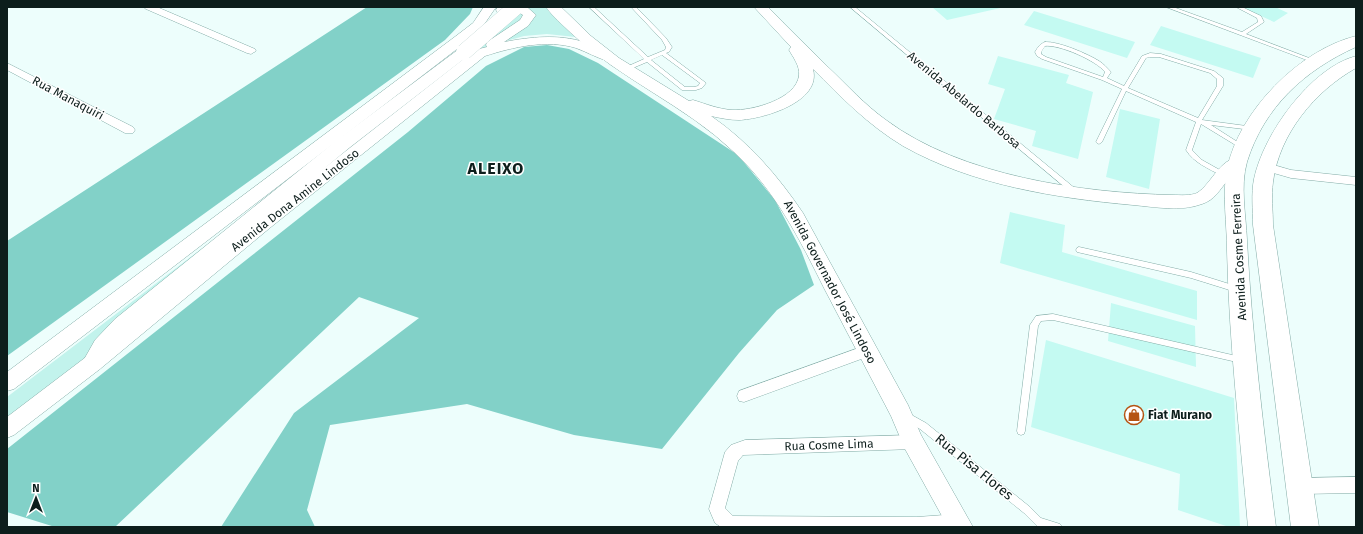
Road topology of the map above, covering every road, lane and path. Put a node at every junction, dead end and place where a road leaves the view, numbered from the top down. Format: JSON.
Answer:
{"nodes":[{"id":1,"x":149,"y":7,"type":"edge"},
{"id":2,"x":490,"y":7,"type":"edge"},
{"id":3,"x":516,"y":7,"type":"edge"},
{"id":4,"x":553,"y":7,"type":"edge"},
{"id":5,"x":591,"y":7,"type":"edge"},
{"id":6,"x":633,"y":7,"type":"edge"},
{"id":7,"x":761,"y":7,"type":"edge"},
{"id":8,"x":852,"y":7,"type":"edge"},
{"id":9,"x":1168,"y":7,"type":"edge"},
{"id":10,"x":1238,"y":7,"type":"edge"},
{"id":11,"x":477,"y":26,"type":"junction"},
{"id":12,"x":1242,"y":34,"type":"junction"},
{"id":13,"x":789,"y":38,"type":"junction"},
{"id":14,"x":1356,"y":41,"type":"edge"},
{"id":15,"x":251,"y":51,"type":"dead end"},
{"id":16,"x":472,"y":52,"type":"junction"},
{"id":17,"x":662,"y":53,"type":"junction"},
{"id":18,"x":608,"y":57,"type":"junction"},
{"id":19,"x":647,"y":59,"type":"junction"},
{"id":20,"x":1314,"y":61,"type":"junction"},
{"id":21,"x":1356,"y":61,"type":"edge"},
{"id":22,"x":7,"y":66,"type":"edge"},
{"id":23,"x":626,"y":68,"type":"junction"},
{"id":24,"x":1104,"y":79,"type":"junction"},
{"id":25,"x":1124,"y":88,"type":"junction"},
{"id":26,"x":671,"y":97,"type":"junction"},
{"id":27,"x":1201,"y":122,"type":"junction"},
{"id":28,"x":1252,"y":128,"type":"junction"},
{"id":29,"x":129,"y":130,"type":"dead end"},
{"id":30,"x":1099,"y":142,"type":"dead end"},
{"id":31,"x":1235,"y":162,"type":"junction"},
{"id":32,"x":1267,"y":167,"type":"junction"},
{"id":33,"x":1356,"y":180,"type":"edge"},
{"id":34,"x":1076,"y":193,"type":"junction"},
{"id":35,"x":1079,"y":250,"type":"dead end"},
{"id":36,"x":1238,"y":290,"type":"junction"},
{"id":37,"x":867,"y":351,"type":"junction"},
{"id":38,"x":1245,"y":361,"type":"junction"},
{"id":39,"x":93,"y":363,"type":"joint"},
{"id":40,"x":7,"y":383,"type":"edge"},
{"id":41,"x":744,"y":396,"type":"dead end"},
{"id":42,"x":900,"y":412,"type":"junction"},
{"id":43,"x":7,"y":429,"type":"edge"},
{"id":44,"x":1021,"y":431,"type":"dead end"},
{"id":45,"x":913,"y":442,"type":"junction"},
{"id":46,"x":1356,"y":485,"type":"edge"},
{"id":47,"x":1300,"y":486,"type":"junction"},
{"id":48,"x":959,"y":524,"type":"edge"},
{"id":49,"x":1042,"y":525,"type":"edge"},
{"id":50,"x":917,"y":526,"type":"edge"},
{"id":51,"x":1057,"y":527,"type":"edge"},
{"id":52,"x":1262,"y":527,"type":"edge"},
{"id":53,"x":1305,"y":527,"type":"edge"}],
"edges":[{"from":1,"to":15,"type":"street"},
{"from":2,"to":11,"type":"street"},
{"from":3,"to":16,"type":"main road","bridge":true},
{"from":4,"to":18,"type":"main road","name":"Avenida Governador José Lindoso"},
{"from":5,"to":19,"type":"lane"},
{"from":6,"to":17,"type":"lane"},
{"from":7,"to":13,"type":"main road"},
{"from":8,"to":34,"type":"lane","name":"Avenida Abelardo Barbosa"},
{"from":9,"to":12,"type":"lane"},
{"from":10,"to":12,"type":"lane"},
{"from":11,"to":16,"type":"street"},
{"from":11,"to":40,"type":"street"},
{"from":12,"to":20,"type":"lane"},
{"from":13,"to":26,"type":"main road"},
{"from":13,"to":34,"type":"main road"},
{"from":14,"to":20,"type":"main road","name":"Avenida Cosme Ferreira"},
{"from":16,"to":18,"type":"street"},
{"from":16,"to":39,"type":"main road"},
{"from":17,"to":19,"type":"lane"},
{"from":17,"to":19,"type":"lane"},
{"from":18,"to":23,"type":"main road","name":"Avenida Governador José Lindoso"},
{"from":19,"to":23,"type":"lane"},
{"from":20,"to":28,"type":"main road","name":"Avenida Cosme Ferreira"},
{"from":21,"to":32,"type":"main road"},
{"from":22,"to":29,"type":"street","name":"Rua Manaquiri"},
{"from":23,"to":26,"type":"main road","name":"Avenida Governador José Lindoso"},
{"from":24,"to":24,"type":"lane"},
{"from":24,"to":25,"type":"lane"},
{"from":25,"to":27,"type":"lane"},
{"from":25,"to":27,"type":"lane"},
{"from":25,"to":30,"type":"lane"},
{"from":26,"to":37,"type":"main road","name":"Avenida Governador José Lindoso"},
{"from":27,"to":28,"type":"lane"},
{"from":27,"to":31,"type":"lane"},
{"from":27,"to":31,"type":"lane"},
{"from":28,"to":31,"type":"main road","name":"Avenida Cosme Ferreira"},
{"from":31,"to":34,"type":"main road"},
{"from":31,"to":36,"type":"main road","name":"Avenida Cosme Ferreira"},
{"from":32,"to":33,"type":"street"},
{"from":32,"to":47,"type":"main road"},
{"from":35,"to":36,"type":"lane"},
{"from":36,"to":38,"type":"main road","name":"Avenida Cosme Ferreira"},
{"from":37,"to":41,"type":"street"},
{"from":37,"to":42,"type":"main road","name":"Avenida Governador José Lindoso"},
{"from":38,"to":44,"type":"lane"},
{"from":38,"to":52,"type":"main road","name":"Avenida Cosme Ferreira"},
{"from":39,"to":43,"type":"street"},
{"from":42,"to":45,"type":"main road","name":"Avenida Governador José Lindoso"},
{"from":42,"to":49,"type":"lane","name":"Rua Pisa Flores"},
{"from":45,"to":48,"type":"main road","name":"Avenida Governador José Lindoso"},
{"from":45,"to":50,"type":"street","name":"Rua Cosme Lima"},
{"from":46,"to":47,"type":"street"},
{"from":47,"to":53,"type":"main road"},
{"from":48,"to":50,"type":"street"},
{"from":49,"to":51,"type":"lane"}]}
